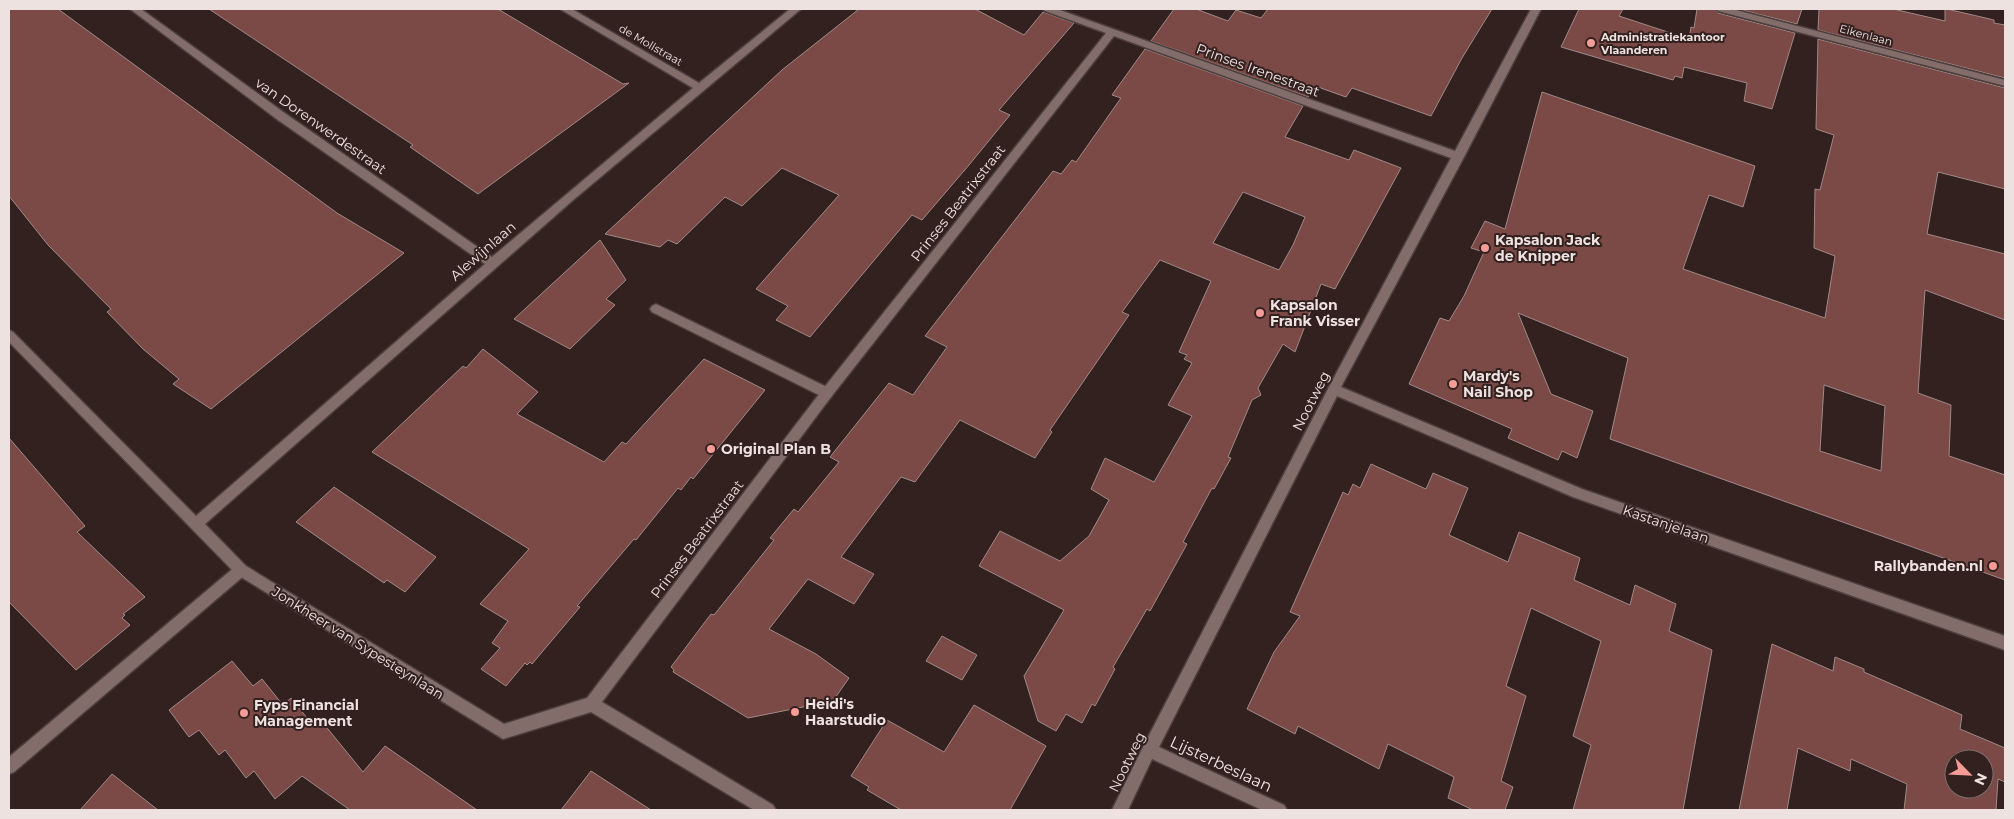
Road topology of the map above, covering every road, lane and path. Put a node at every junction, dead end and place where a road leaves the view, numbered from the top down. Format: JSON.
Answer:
{"nodes":[{"id":1,"x":135,"y":9,"type":"edge"},
{"id":2,"x":565,"y":9,"type":"edge"},
{"id":3,"x":796,"y":9,"type":"edge"},
{"id":4,"x":1048,"y":9,"type":"edge"},
{"id":5,"x":1536,"y":9,"type":"edge"},
{"id":6,"x":1720,"y":9,"type":"edge"},
{"id":7,"x":1112,"y":32,"type":"junction"},
{"id":8,"x":2005,"y":83,"type":"edge"},
{"id":9,"x":699,"y":87,"type":"junction"},
{"id":10,"x":1458,"y":157,"type":"junction"},
{"id":11,"x":492,"y":263,"type":"junction"},
{"id":12,"x":656,"y":309,"type":"dead end"},
{"id":13,"x":9,"y":335,"type":"edge"},
{"id":14,"x":1334,"y":389,"type":"junction"},
{"id":15,"x":827,"y":393,"type":"junction"},
{"id":16,"x":196,"y":524,"type":"junction"},
{"id":17,"x":240,"y":570,"type":"junction"},
{"id":18,"x":2005,"y":643,"type":"edge"},
{"id":19,"x":592,"y":704,"type":"junction"},
{"id":20,"x":1149,"y":750,"type":"junction"},
{"id":21,"x":9,"y":768,"type":"edge"},
{"id":22,"x":768,"y":810,"type":"edge"},
{"id":23,"x":1120,"y":810,"type":"edge"},
{"id":24,"x":1279,"y":810,"type":"edge"}],
"edges":[{"from":1,"to":11,"type":"street","name":"van Dorenwerdestraat"},
{"from":2,"to":9,"type":"street","name":"de Mollstraat"},
{"from":3,"to":9,"type":"street","name":"Alewijnlaan"},
{"from":4,"to":7,"type":"street","name":"Prinses Irenestraat"},
{"from":5,"to":10,"type":"street","name":"Nootweg"},
{"from":6,"to":8,"type":"street","name":"Eikenlaan"},
{"from":7,"to":10,"type":"street","name":"Prinses Irenestraat"},
{"from":7,"to":15,"type":"street","name":"Prinses Beatrixstraat"},
{"from":9,"to":11,"type":"street","name":"Alewijnlaan"},
{"from":10,"to":14,"type":"street","name":"Nootweg"},
{"from":11,"to":16,"type":"street","name":"Alewijnlaan"},
{"from":12,"to":15,"type":"street"},
{"from":13,"to":16,"type":"street","name":"Jonkheer van Sypesteynlaan"},
{"from":14,"to":18,"type":"street","name":"Kastanjelaan"},
{"from":14,"to":20,"type":"street","name":"Nootweg"},
{"from":15,"to":19,"type":"street","name":"Prinses Beatrixstraat"},
{"from":16,"to":17,"type":"street","name":"Jonkheer van Sypesteynlaan"},
{"from":17,"to":19,"type":"street","name":"Jonkheer van Sypesteynlaan"},
{"from":17,"to":21,"type":"street"},
{"from":19,"to":22,"type":"street"},
{"from":20,"to":23,"type":"street","name":"Nootweg"},
{"from":20,"to":24,"type":"street","name":"Lijsterbeslaan"}]}
